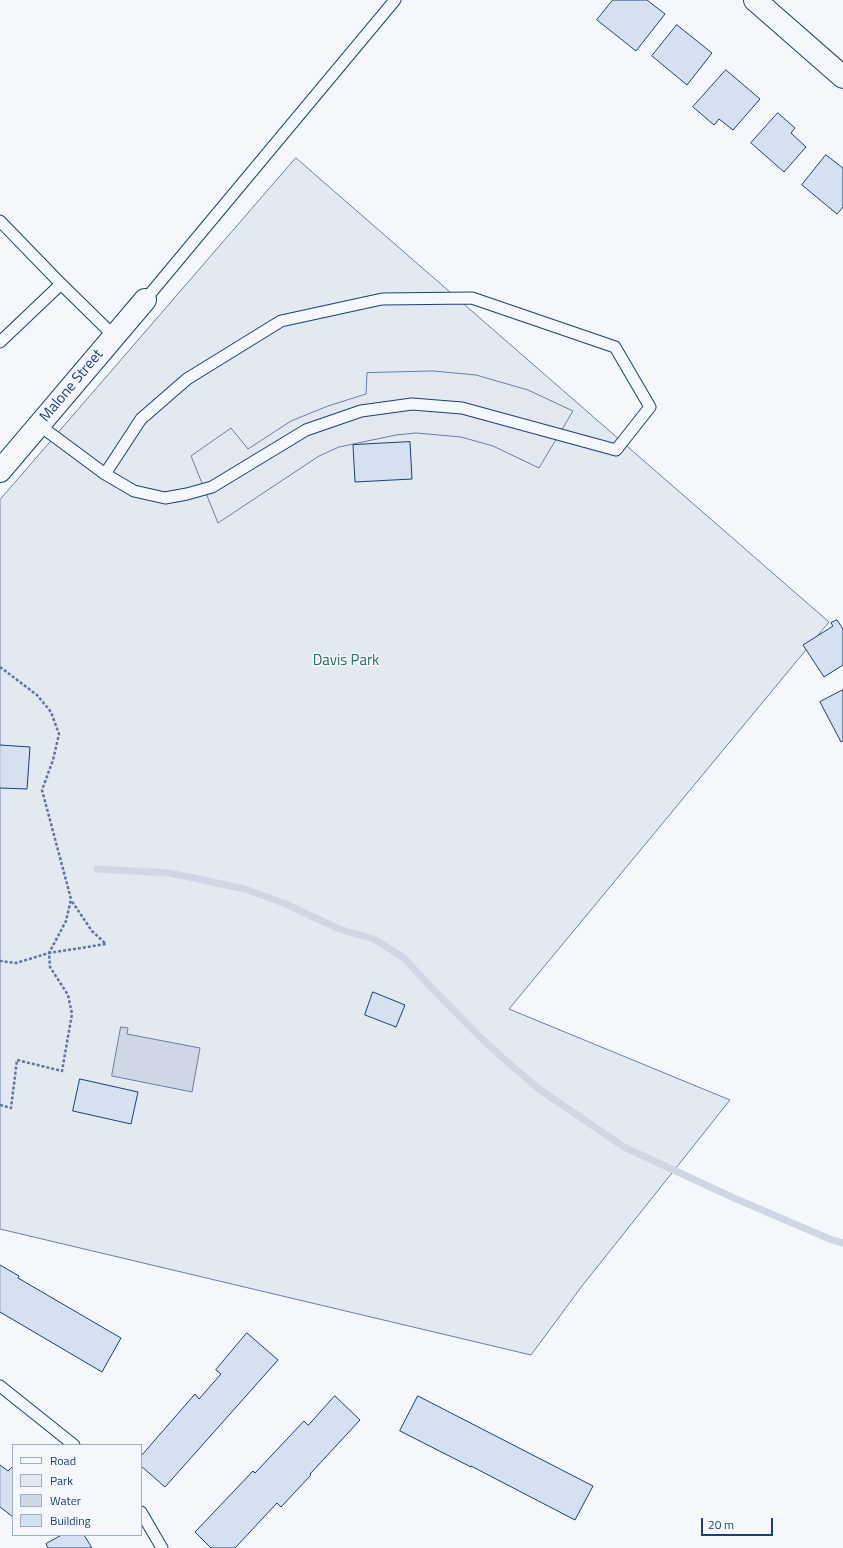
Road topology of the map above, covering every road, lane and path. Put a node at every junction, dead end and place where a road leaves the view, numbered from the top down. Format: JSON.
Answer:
{"nodes":[{"id":1,"x":395,"y":0,"type":"edge"},
{"id":2,"x":755,"y":0,"type":"edge"},
{"id":3,"x":843,"y":77,"type":"edge"},
{"id":4,"x":0,"y":222,"type":"edge"},
{"id":5,"x":61,"y":284,"type":"junction"},
{"id":6,"x":145,"y":300,"type":"joint"},
{"id":7,"x":114,"y":336,"type":"junction"},
{"id":8,"x":0,"y":342,"type":"edge"},
{"id":9,"x":39,"y":425,"type":"junction"},
{"id":10,"x":0,"y":472,"type":"edge"},
{"id":11,"x":105,"y":474,"type":"junction"},
{"id":12,"x":0,"y":667,"type":"edge"},
{"id":13,"x":71,"y":899,"type":"junction"},
{"id":14,"x":49,"y":953,"type":"junction"},
{"id":15,"x":0,"y":961,"type":"edge"},
{"id":16,"x":0,"y":1106,"type":"edge"},
{"id":17,"x":0,"y":1386,"type":"edge"},
{"id":18,"x":73,"y":1444,"type":"edge"},
{"id":19,"x":142,"y":1514,"type":"edge"},
{"id":20,"x":162,"y":1548,"type":"edge"}],
"edges":[{"from":1,"to":6,"type":"lane"},
{"from":2,"to":3,"type":"street"},
{"from":4,"to":5,"type":"lane"},
{"from":5,"to":7,"type":"lane"},
{"from":5,"to":8,"type":"lane"},
{"from":6,"to":7,"type":"street","name":"Malone Street"},
{"from":7,"to":9,"type":"street","name":"Malone Street"},
{"from":9,"to":10,"type":"street","name":"Malone Street"},
{"from":9,"to":11,"type":"lane"},
{"from":11,"to":11,"type":"lane"},
{"from":12,"to":13,"type":"path"},
{"from":13,"to":14,"type":"path"},
{"from":13,"to":14,"type":"path"},
{"from":14,"to":15,"type":"path"},
{"from":14,"to":16,"type":"path"},
{"from":17,"to":18,"type":"lane"},
{"from":19,"to":20,"type":"lane"}]}
